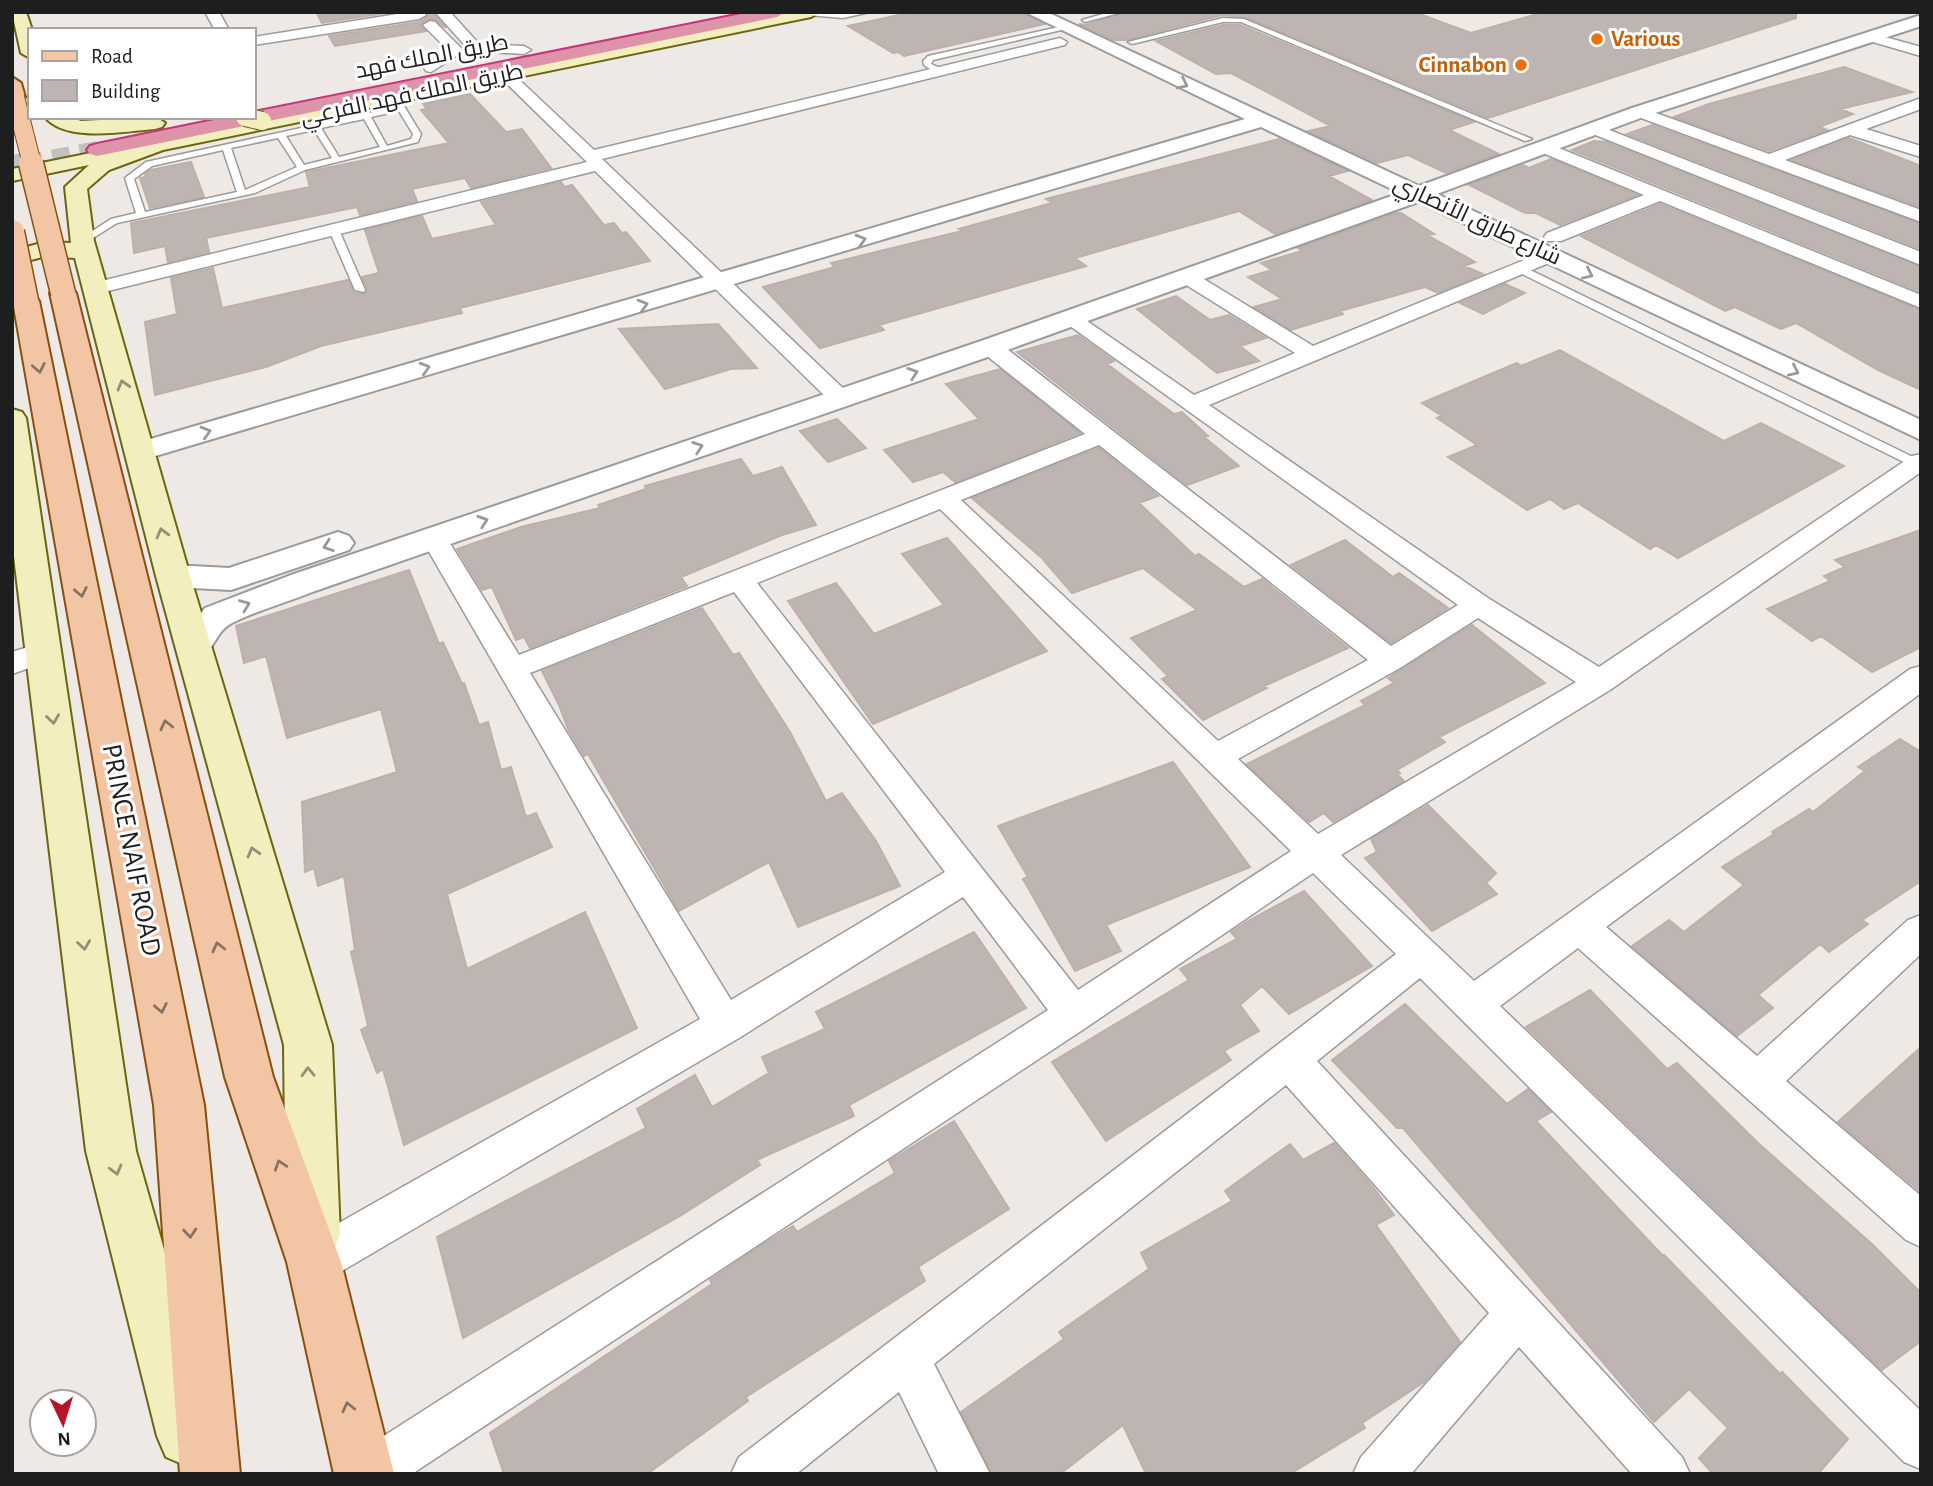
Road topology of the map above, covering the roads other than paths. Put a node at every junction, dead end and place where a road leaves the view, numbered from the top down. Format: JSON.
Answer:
{"nodes":[{"id":1,"x":18,"y":12,"type":"edge"},
{"id":2,"x":212,"y":12,"type":"edge"},
{"id":3,"x":442,"y":12,"type":"edge"},
{"id":4,"x":714,"y":12,"type":"edge"},
{"id":5,"x":748,"y":12,"type":"edge"},
{"id":6,"x":777,"y":12,"type":"edge"},
{"id":7,"x":867,"y":12,"type":"edge"},
{"id":8,"x":1033,"y":12,"type":"edge"},
{"id":9,"x":1901,"y":12,"type":"edge"},
{"id":10,"x":418,"y":13,"type":"edge"},
{"id":11,"x":809,"y":13,"type":"edge"},
{"id":12,"x":1115,"y":13,"type":"edge"},
{"id":13,"x":1921,"y":20,"type":"edge"},
{"id":14,"x":221,"y":28,"type":"edge"},
{"id":15,"x":1075,"y":29,"type":"edge"},
{"id":16,"x":1871,"y":37,"type":"junction"},
{"id":17,"x":256,"y":41,"type":"edge"},
{"id":18,"x":1132,"y":42,"type":"junction"},
{"id":19,"x":28,"y":46,"type":"edge"},
{"id":20,"x":524,"y":50,"type":"junction"},
{"id":21,"x":1921,"y":52,"type":"edge"},
{"id":22,"x":431,"y":68,"type":"junction"},
{"id":23,"x":506,"y":75,"type":"junction"},
{"id":24,"x":408,"y":101,"type":"junction"},
{"id":25,"x":17,"y":102,"type":"edge"},
{"id":26,"x":1921,"y":103,"type":"edge"},
{"id":27,"x":1233,"y":109,"type":"junction"},
{"id":28,"x":256,"y":110,"type":"edge"},
{"id":29,"x":256,"y":112,"type":"edge"},
{"id":30,"x":1639,"y":113,"type":"junction"},
{"id":31,"x":366,"y":115,"type":"junction"},
{"id":32,"x":1303,"y":118,"type":"dead end"},
{"id":33,"x":46,"y":119,"type":"edge"},
{"id":34,"x":58,"y":119,"type":"edge"},
{"id":35,"x":178,"y":119,"type":"edge"},
{"id":36,"x":219,"y":119,"type":"edge"},
{"id":37,"x":220,"y":119,"type":"edge"},
{"id":38,"x":1260,"y":121,"type":"junction"},
{"id":39,"x":155,"y":124,"type":"junction"},
{"id":40,"x":316,"y":126,"type":"junction"},
{"id":41,"x":282,"y":127,"type":"junction"},
{"id":42,"x":1594,"y":129,"type":"junction"},
{"id":43,"x":1851,"y":130,"type":"junction"},
{"id":44,"x":1536,"y":143,"type":"junction"},
{"id":45,"x":78,"y":146,"type":"junction"},
{"id":46,"x":226,"y":146,"type":"junction"},
{"id":47,"x":155,"y":147,"type":"junction"},
{"id":48,"x":385,"y":149,"type":"junction"},
{"id":49,"x":1376,"y":151,"type":"dead end"},
{"id":50,"x":1921,"y":152,"type":"edge"},
{"id":51,"x":337,"y":160,"type":"junction"},
{"id":52,"x":1769,"y":160,"type":"junction"},
{"id":53,"x":593,"y":161,"type":"junction"},
{"id":54,"x":17,"y":162,"type":"edge"},
{"id":55,"x":302,"y":168,"type":"junction"},
{"id":56,"x":1423,"y":183,"type":"junction"},
{"id":57,"x":242,"y":193,"type":"junction"},
{"id":58,"x":1657,"y":196,"type":"junction"},
{"id":59,"x":77,"y":208,"type":"junction"},
{"id":60,"x":141,"y":214,"type":"junction"},
{"id":61,"x":1921,"y":216,"type":"edge"},
{"id":62,"x":334,"y":230,"type":"junction"},
{"id":63,"x":12,"y":232,"type":"edge"},
{"id":64,"x":83,"y":246,"type":"junction"},
{"id":65,"x":1552,"y":246,"type":"junction"},
{"id":66,"x":12,"y":258,"type":"edge"},
{"id":67,"x":1921,"y":259,"type":"edge"},
{"id":68,"x":701,"y":262,"type":"junction"},
{"id":69,"x":1518,"y":268,"type":"junction"},
{"id":70,"x":1187,"y":277,"type":"junction"},
{"id":71,"x":722,"y":281,"type":"junction"},
{"id":72,"x":360,"y":290,"type":"dead end"},
{"id":73,"x":62,"y":294,"type":"junction"},
{"id":74,"x":1921,"y":302,"type":"edge"},
{"id":75,"x":1063,"y":308,"type":"junction"},
{"id":76,"x":514,"y":317,"type":"dead end"},
{"id":77,"x":990,"y":347,"type":"junction"},
{"id":78,"x":1311,"y":354,"type":"junction"},
{"id":79,"x":845,"y":369,"type":"dead end"},
{"id":80,"x":818,"y":377,"type":"junction"},
{"id":81,"x":792,"y":386,"type":"dead end"},
{"id":82,"x":840,"y":398,"type":"junction"},
{"id":83,"x":1192,"y":404,"type":"junction"},
{"id":84,"x":1921,"y":406,"type":"edge"},
{"id":85,"x":12,"y":418,"type":"edge"},
{"id":86,"x":1921,"y":431,"type":"edge"},
{"id":87,"x":145,"y":433,"type":"junction"},
{"id":88,"x":1103,"y":435,"type":"junction"},
{"id":89,"x":1919,"y":462,"type":"edge"},
{"id":90,"x":944,"y":498,"type":"junction"},
{"id":91,"x":361,"y":534,"type":"dead end"},
{"id":92,"x":434,"y":538,"type":"junction"},
{"id":93,"x":173,"y":576,"type":"junction"},
{"id":94,"x":739,"y":579,"type":"junction"},
{"id":95,"x":1478,"y":606,"type":"junction"},
{"id":96,"x":194,"y":646,"type":"junction"},
{"id":97,"x":28,"y":657,"type":"edge"},
{"id":98,"x":1390,"y":660,"type":"junction"},
{"id":99,"x":512,"y":669,"type":"junction"},
{"id":100,"x":1921,"y":677,"type":"edge"},
{"id":101,"x":1599,"y":682,"type":"junction"},
{"id":102,"x":1215,"y":757,"type":"junction"},
{"id":103,"x":1316,"y":853,"type":"junction"},
{"id":104,"x":968,"y":876,"type":"junction"},
{"id":105,"x":1579,"y":926,"type":"junction"},
{"id":106,"x":1921,"y":931,"type":"edge"},
{"id":107,"x":1422,"y":955,"type":"junction"},
{"id":108,"x":1472,"y":1004,"type":"junction"},
{"id":109,"x":1074,"y":1014,"type":"junction"},
{"id":110,"x":725,"y":1025,"type":"junction"},
{"id":111,"x":1290,"y":1060,"type":"junction"},
{"id":112,"x":1757,"y":1082,"type":"junction"},
{"id":113,"x":1921,"y":1225,"type":"edge"},
{"id":114,"x":314,"y":1262,"type":"junction"},
{"id":115,"x":1519,"y":1313,"type":"junction"},
{"id":116,"x":906,"y":1357,"type":"junction"},
{"id":117,"x":1921,"y":1445,"type":"edge"},
{"id":118,"x":197,"y":1474,"type":"edge"},
{"id":119,"x":210,"y":1474,"type":"edge"},
{"id":120,"x":366,"y":1474,"type":"edge"},
{"id":121,"x":756,"y":1474,"type":"edge"},
{"id":122,"x":965,"y":1474,"type":"edge"},
{"id":123,"x":1378,"y":1474,"type":"edge"},
{"id":124,"x":1665,"y":1474,"type":"edge"}],
"edges":[{"from":1,"to":19,"type":"main road"},
{"from":2,"to":14,"type":"street"},
{"from":3,"to":20,"type":"street"},
{"from":4,"to":20,"type":"main road","name":"طريق الملك فهد الفرعي"},
{"from":5,"to":28,"type":"highway","name":"طريق الملك فهد"},
{"from":6,"to":29,"type":"highway","name":"طريق الملك فهد"},
{"from":7,"to":11,"type":"lane"},
{"from":8,"to":15,"type":"street","name":"شارع طارق الأنصاري"},
{"from":9,"to":44,"type":"street"},
{"from":10,"to":17,"type":"street"},
{"from":10,"to":22,"type":"street"},
{"from":11,"to":23,"type":"main road","name":"طريق الملك فهد الفرعي"},
{"from":12,"to":15,"type":"lane"},
{"from":13,"to":16,"type":"street"},
{"from":15,"to":18,"type":"street","name":"شارع طارق الأنصاري"},
{"from":15,"to":27,"type":"street","name":"شارع طارق الأنصاري","one_way":true},
{"from":15,"to":53,"type":"street"},
{"from":16,"to":21,"type":"street"},
{"from":16,"to":30,"type":"street"},
{"from":18,"to":32,"type":"street","name":"شارع طارق الأنصاري"},
{"from":18,"to":44,"type":"lane"},
{"from":20,"to":22,"type":"main road","name":"طريق الملك فهد الفرعي"},
{"from":22,"to":28,"type":"main road","name":"طريق الملك فهد الفرعي"},
{"from":23,"to":24,"type":"main road","name":"طريق الملك فهد الفرعي"},
{"from":23,"to":53,"type":"street"},
{"from":24,"to":31,"type":"lane"},
{"from":24,"to":41,"type":"main road","name":"طريق الملك فهد الفرعي"},
{"from":24,"to":48,"type":"lane"},
{"from":25,"to":73,"type":"main road","name":"PRINCE NAIF ROAD","bridge":true},
{"from":26,"to":43,"type":"street"},
{"from":27,"to":38,"type":"street","name":"شارع طارق الأنصاري"},
{"from":27,"to":68,"type":"street"},
{"from":28,"to":41,"type":"main road"},
{"from":30,"to":42,"type":"street"},
{"from":30,"to":52,"type":"street"},
{"from":31,"to":40,"type":"lane"},
{"from":31,"to":48,"type":"lane"},
{"from":33,"to":54,"type":"main road"},
{"from":34,"to":39,"type":"main road"},
{"from":35,"to":39,"type":"main road","name":"طريق الملك فهد الفرعي"},
{"from":36,"to":45,"type":"highway","name":"طريق الملك فهد"},
{"from":37,"to":45,"type":"highway"},
{"from":38,"to":56,"type":"street","name":"شارع طارق الأنصاري"},
{"from":71,"to":38,"type":"street","one_way":true},
{"from":39,"to":45,"type":"main road","name":"طريق الملك فهد الفرعي"},
{"from":40,"to":41,"type":"lane"},
{"from":40,"to":51,"type":"lane"},
{"from":41,"to":46,"type":"lane"},
{"from":41,"to":47,"type":"main road","name":"طريق الملك فهد الفرعي"},
{"from":41,"to":55,"type":"lane"},
{"from":42,"to":44,"type":"street"},
{"from":42,"to":67,"type":"street"},
{"from":43,"to":50,"type":"street"},
{"from":43,"to":52,"type":"street"},
{"from":44,"to":56,"type":"street"},
{"from":44,"to":58,"type":"street"},
{"from":45,"to":47,"type":"main road","name":"طريق الملك فهد الفرعي"},
{"from":45,"to":54,"type":"main road","name":"طريق الملك فهد الفرعي"},
{"from":45,"to":54,"type":"main road","name":"طريق الملك فهد الفرعي"},
{"from":46,"to":57,"type":"lane"},
{"from":46,"to":60,"type":"lane"},
{"from":47,"to":59,"type":"main road"},
{"from":48,"to":51,"type":"lane"},
{"from":49,"to":56,"type":"street"},
{"from":51,"to":55,"type":"lane"},
{"from":52,"to":61,"type":"street"},
{"from":53,"to":62,"type":"street"},
{"from":53,"to":68,"type":"street"},
{"from":54,"to":59,"type":"main road"},
{"from":55,"to":57,"type":"lane"},
{"from":56,"to":65,"type":"street"},
{"from":56,"to":70,"type":"street"},
{"from":56,"to":75,"type":"street"},
{"from":57,"to":60,"type":"lane"},
{"from":58,"to":65,"type":"street"},
{"from":58,"to":74,"type":"street"},
{"from":59,"to":64,"type":"main road","name":"PRINCE NAIF ROAD"},
{"from":60,"to":64,"type":"lane"},
{"from":62,"to":72,"type":"lane"},
{"from":62,"to":73,"type":"street"},
{"from":63,"to":73,"type":"main road","name":"PRINCE NAIF ROAD","bridge":true},
{"from":64,"to":66,"type":"main road"},
{"from":64,"to":73,"type":"main road","name":"PRINCE NAIF ROAD"},
{"from":65,"to":69,"type":"street"},
{"from":65,"to":84,"type":"street"},
{"from":65,"to":86,"type":"street","name":"شارع طارق الأنصاري","one_way":true},
{"from":68,"to":71,"type":"street"},
{"from":68,"to":76,"type":"street"},
{"from":69,"to":78,"type":"street"},
{"from":69,"to":89,"type":"lane"},
{"from":70,"to":75,"type":"street"},
{"from":70,"to":78,"type":"street"},
{"from":71,"to":80,"type":"street"},
{"from":87,"to":71,"type":"street","one_way":true},
{"from":87,"to":73,"type":"main road","name":"PRINCE NAIF ROAD","one_way":true},
{"from":114,"to":73,"type":"main road","name":"PRINCE NAIF ROAD","one_way":true},
{"from":73,"to":119,"type":"main road","name":"PRINCE NAIF ROAD","one_way":true},
{"from":75,"to":77,"type":"street"},
{"from":75,"to":83,"type":"street"},
{"from":82,"to":77,"type":"street","one_way":true},
{"from":77,"to":88,"type":"street"},
{"from":78,"to":83,"type":"street"},
{"from":79,"to":80,"type":"street"},
{"from":80,"to":81,"type":"street"},
{"from":80,"to":82,"type":"street"},
{"from":92,"to":82,"type":"street","one_way":true},
{"from":83,"to":95,"type":"street"},
{"from":85,"to":97,"type":"main road","name":"PRINCE NAIF ROAD"},
{"from":93,"to":87,"type":"main road","name":"PRINCE NAIF ROAD","one_way":true},
{"from":88,"to":90,"type":"street"},
{"from":88,"to":98,"type":"street"},
{"from":89,"to":101,"type":"street"},
{"from":90,"to":94,"type":"street"},
{"from":90,"to":102,"type":"street"},
{"from":91,"to":93,"type":"street","one_way":true},
{"from":96,"to":92,"type":"street","one_way":true},
{"from":92,"to":99,"type":"street"},
{"from":93,"to":96,"type":"main road","name":"PRINCE NAIF ROAD"},
{"from":94,"to":99,"type":"street"},
{"from":94,"to":104,"type":"street"},
{"from":95,"to":98,"type":"street"},
{"from":95,"to":101,"type":"street"},
{"from":114,"to":96,"type":"main road","name":"PRINCE NAIF ROAD","one_way":true},
{"from":97,"to":118,"type":"main road","name":"PRINCE NAIF ROAD","one_way":true},
{"from":98,"to":102,"type":"street"},
{"from":99,"to":110,"type":"street"},
{"from":100,"to":105,"type":"street"},
{"from":101,"to":103,"type":"street"},
{"from":102,"to":103,"type":"street"},
{"from":103,"to":107,"type":"street"},
{"from":103,"to":109,"type":"street"},
{"from":104,"to":109,"type":"street"},
{"from":104,"to":110,"type":"street"},
{"from":105,"to":108,"type":"street"},
{"from":105,"to":112,"type":"street"},
{"from":106,"to":112,"type":"street"},
{"from":107,"to":108,"type":"street"},
{"from":107,"to":111,"type":"street"},
{"from":108,"to":117,"type":"street"},
{"from":109,"to":120,"type":"street"},
{"from":110,"to":114,"type":"street"},
{"from":111,"to":115,"type":"street"},
{"from":111,"to":116,"type":"street"},
{"from":112,"to":113,"type":"street"},
{"from":120,"to":114,"type":"main road","name":"PRINCE NAIF ROAD","one_way":true},
{"from":115,"to":123,"type":"street"},
{"from":115,"to":124,"type":"street"},
{"from":116,"to":121,"type":"street"},
{"from":116,"to":122,"type":"street"}]}
